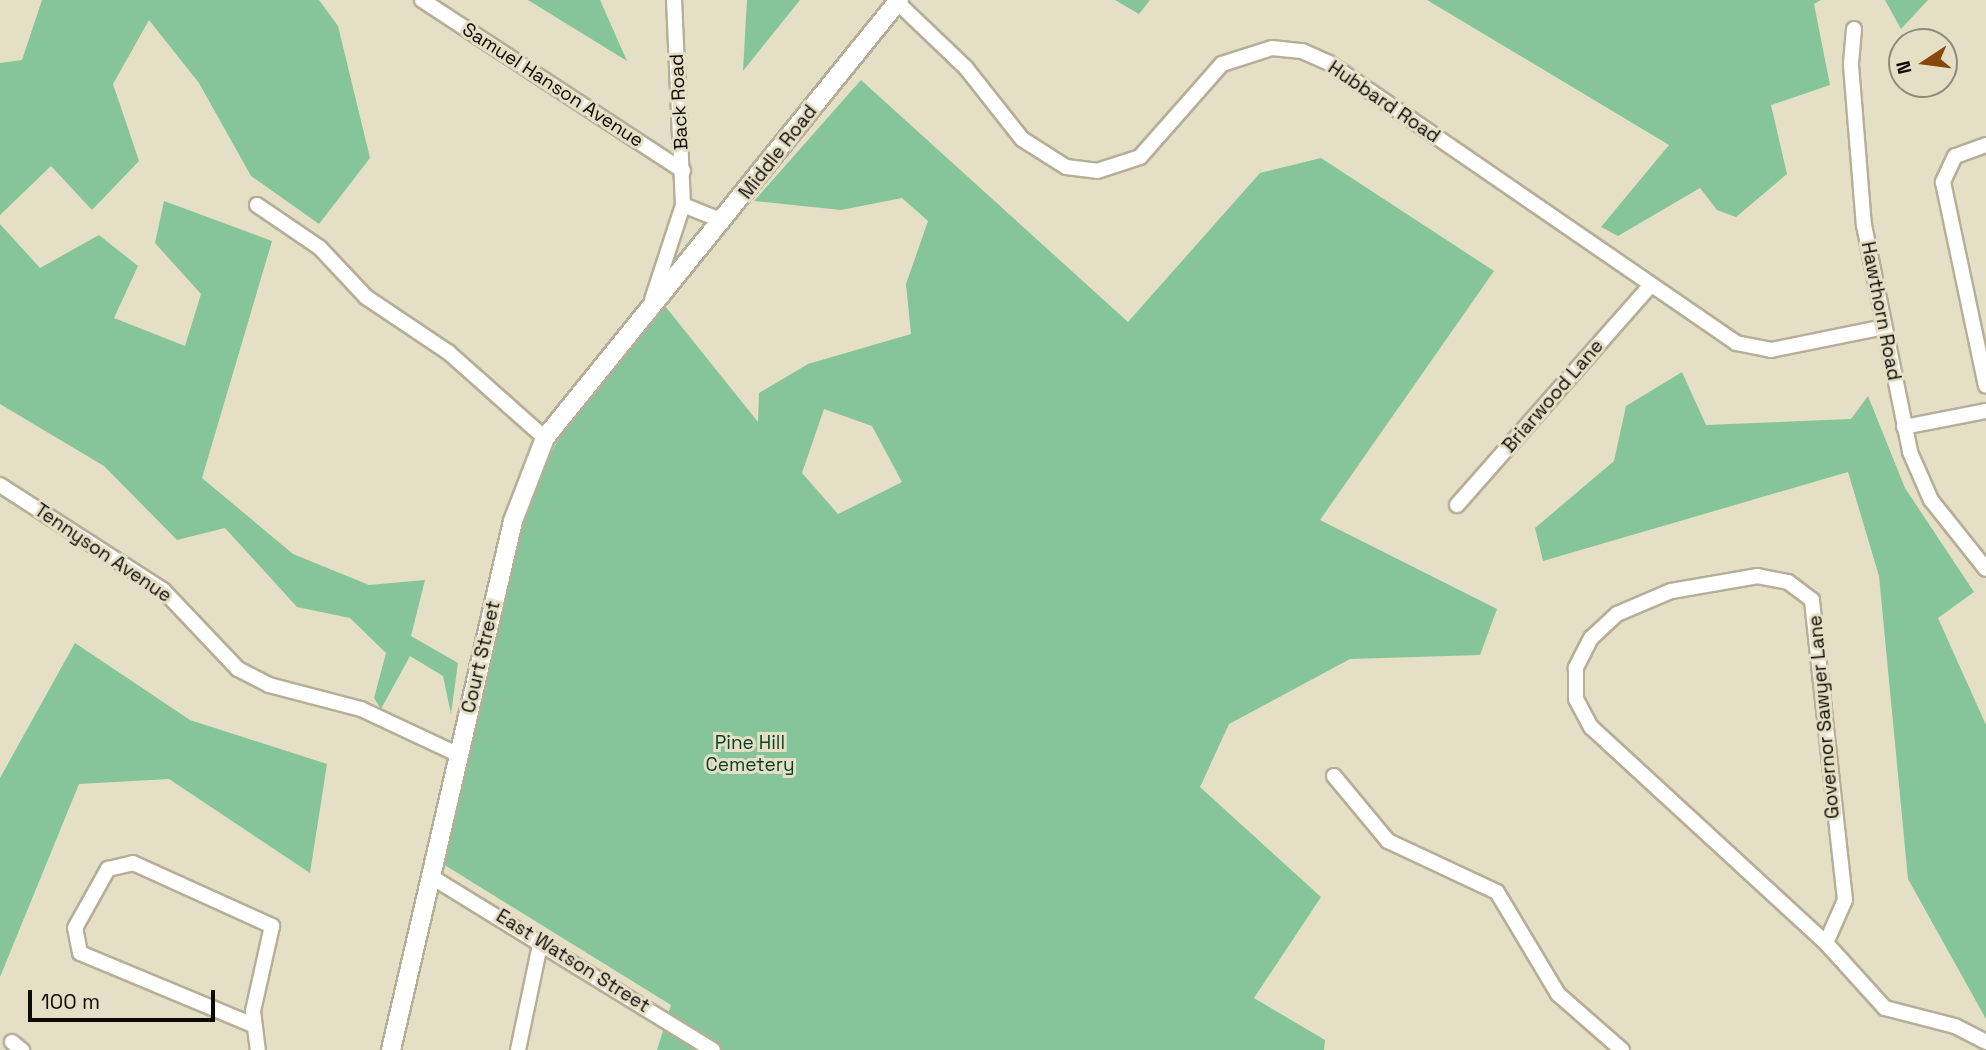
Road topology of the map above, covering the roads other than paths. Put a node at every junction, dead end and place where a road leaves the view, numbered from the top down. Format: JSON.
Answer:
{"nodes":[{"id":1,"x":422,"y":0,"type":"edge"},
{"id":2,"x":674,"y":0,"type":"edge"},
{"id":3,"x":898,"y":1,"type":"edge"},
{"id":4,"x":1854,"y":29,"type":"dead end"},
{"id":5,"x":1986,"y":145,"type":"edge"},
{"id":6,"x":683,"y":170,"type":"junction"},
{"id":7,"x":257,"y":205,"type":"dead end"},
{"id":8,"x":683,"y":205,"type":"junction"},
{"id":9,"x":723,"y":220,"type":"junction"},
{"id":10,"x":1649,"y":287,"type":"junction"},
{"id":11,"x":652,"y":300,"type":"junction"},
{"id":12,"x":1884,"y":327,"type":"junction"},
{"id":13,"x":1986,"y":386,"type":"edge"},
{"id":14,"x":1986,"y":411,"type":"edge"},
{"id":15,"x":1904,"y":427,"type":"junction"},
{"id":16,"x":545,"y":438,"type":"junction"},
{"id":17,"x":5,"y":488,"type":"edge"},
{"id":18,"x":0,"y":503,"type":"edge"},
{"id":19,"x":1457,"y":505,"type":"dead end"},
{"id":20,"x":1986,"y":569,"type":"edge"},
{"id":21,"x":457,"y":754,"type":"junction"},
{"id":22,"x":1334,"y":776,"type":"dead end"},
{"id":23,"x":430,"y":876,"type":"junction"},
{"id":24,"x":541,"y":940,"type":"junction"},
{"id":25,"x":1826,"y":943,"type":"junction"},
{"id":26,"x":253,"y":1025,"type":"junction"},
{"id":27,"x":1986,"y":1042,"type":"edge"},
{"id":28,"x":258,"y":1050,"type":"edge"},
{"id":29,"x":391,"y":1050,"type":"edge"},
{"id":30,"x":518,"y":1050,"type":"edge"},
{"id":31,"x":713,"y":1050,"type":"edge"},
{"id":32,"x":1622,"y":1050,"type":"edge"}],
"edges":[{"from":1,"to":6,"type":"street","name":"Samuel Hanson Avenue"},
{"from":2,"to":6,"type":"street","name":"Back Road"},
{"from":3,"to":9,"type":"street","name":"Middle Road"},
{"from":3,"to":10,"type":"street","name":"Hubbard Road"},
{"from":4,"to":12,"type":"street","name":"Hawthorn Road"},
{"from":5,"to":13,"type":"street"},
{"from":6,"to":8,"type":"street","name":"Back Road"},
{"from":7,"to":16,"type":"street"},
{"from":8,"to":9,"type":"street"},
{"from":8,"to":11,"type":"street","name":"Back Road"},
{"from":9,"to":11,"type":"street","name":"Middle Road"},
{"from":10,"to":12,"type":"street","name":"Hubbard Road"},
{"from":10,"to":19,"type":"street","name":"Briarwood Lane"},
{"from":11,"to":16,"type":"street","name":"Court Street"},
{"from":12,"to":15,"type":"street","name":"Hawthorn Road"},
{"from":14,"to":15,"type":"street"},
{"from":15,"to":20,"type":"street","name":"Hawthorn Road"},
{"from":16,"to":21,"type":"street","name":"Court Street"},
{"from":17,"to":18,"type":"street"},
{"from":17,"to":21,"type":"street","name":"Tennyson Avenue"},
{"from":21,"to":23,"type":"street","name":"Court Street"},
{"from":22,"to":32,"type":"street"},
{"from":23,"to":24,"type":"street","name":"East Watson Street"},
{"from":23,"to":29,"type":"street","name":"Court Street"},
{"from":24,"to":30,"type":"street"},
{"from":24,"to":31,"type":"street","name":"East Watson Street"},
{"from":25,"to":25,"type":"street","name":"Governor Sawyer Lane"},
{"from":25,"to":27,"type":"street","name":"Governor Sawyer Lane"},
{"from":26,"to":26,"type":"street"},
{"from":26,"to":28,"type":"street"}]}
